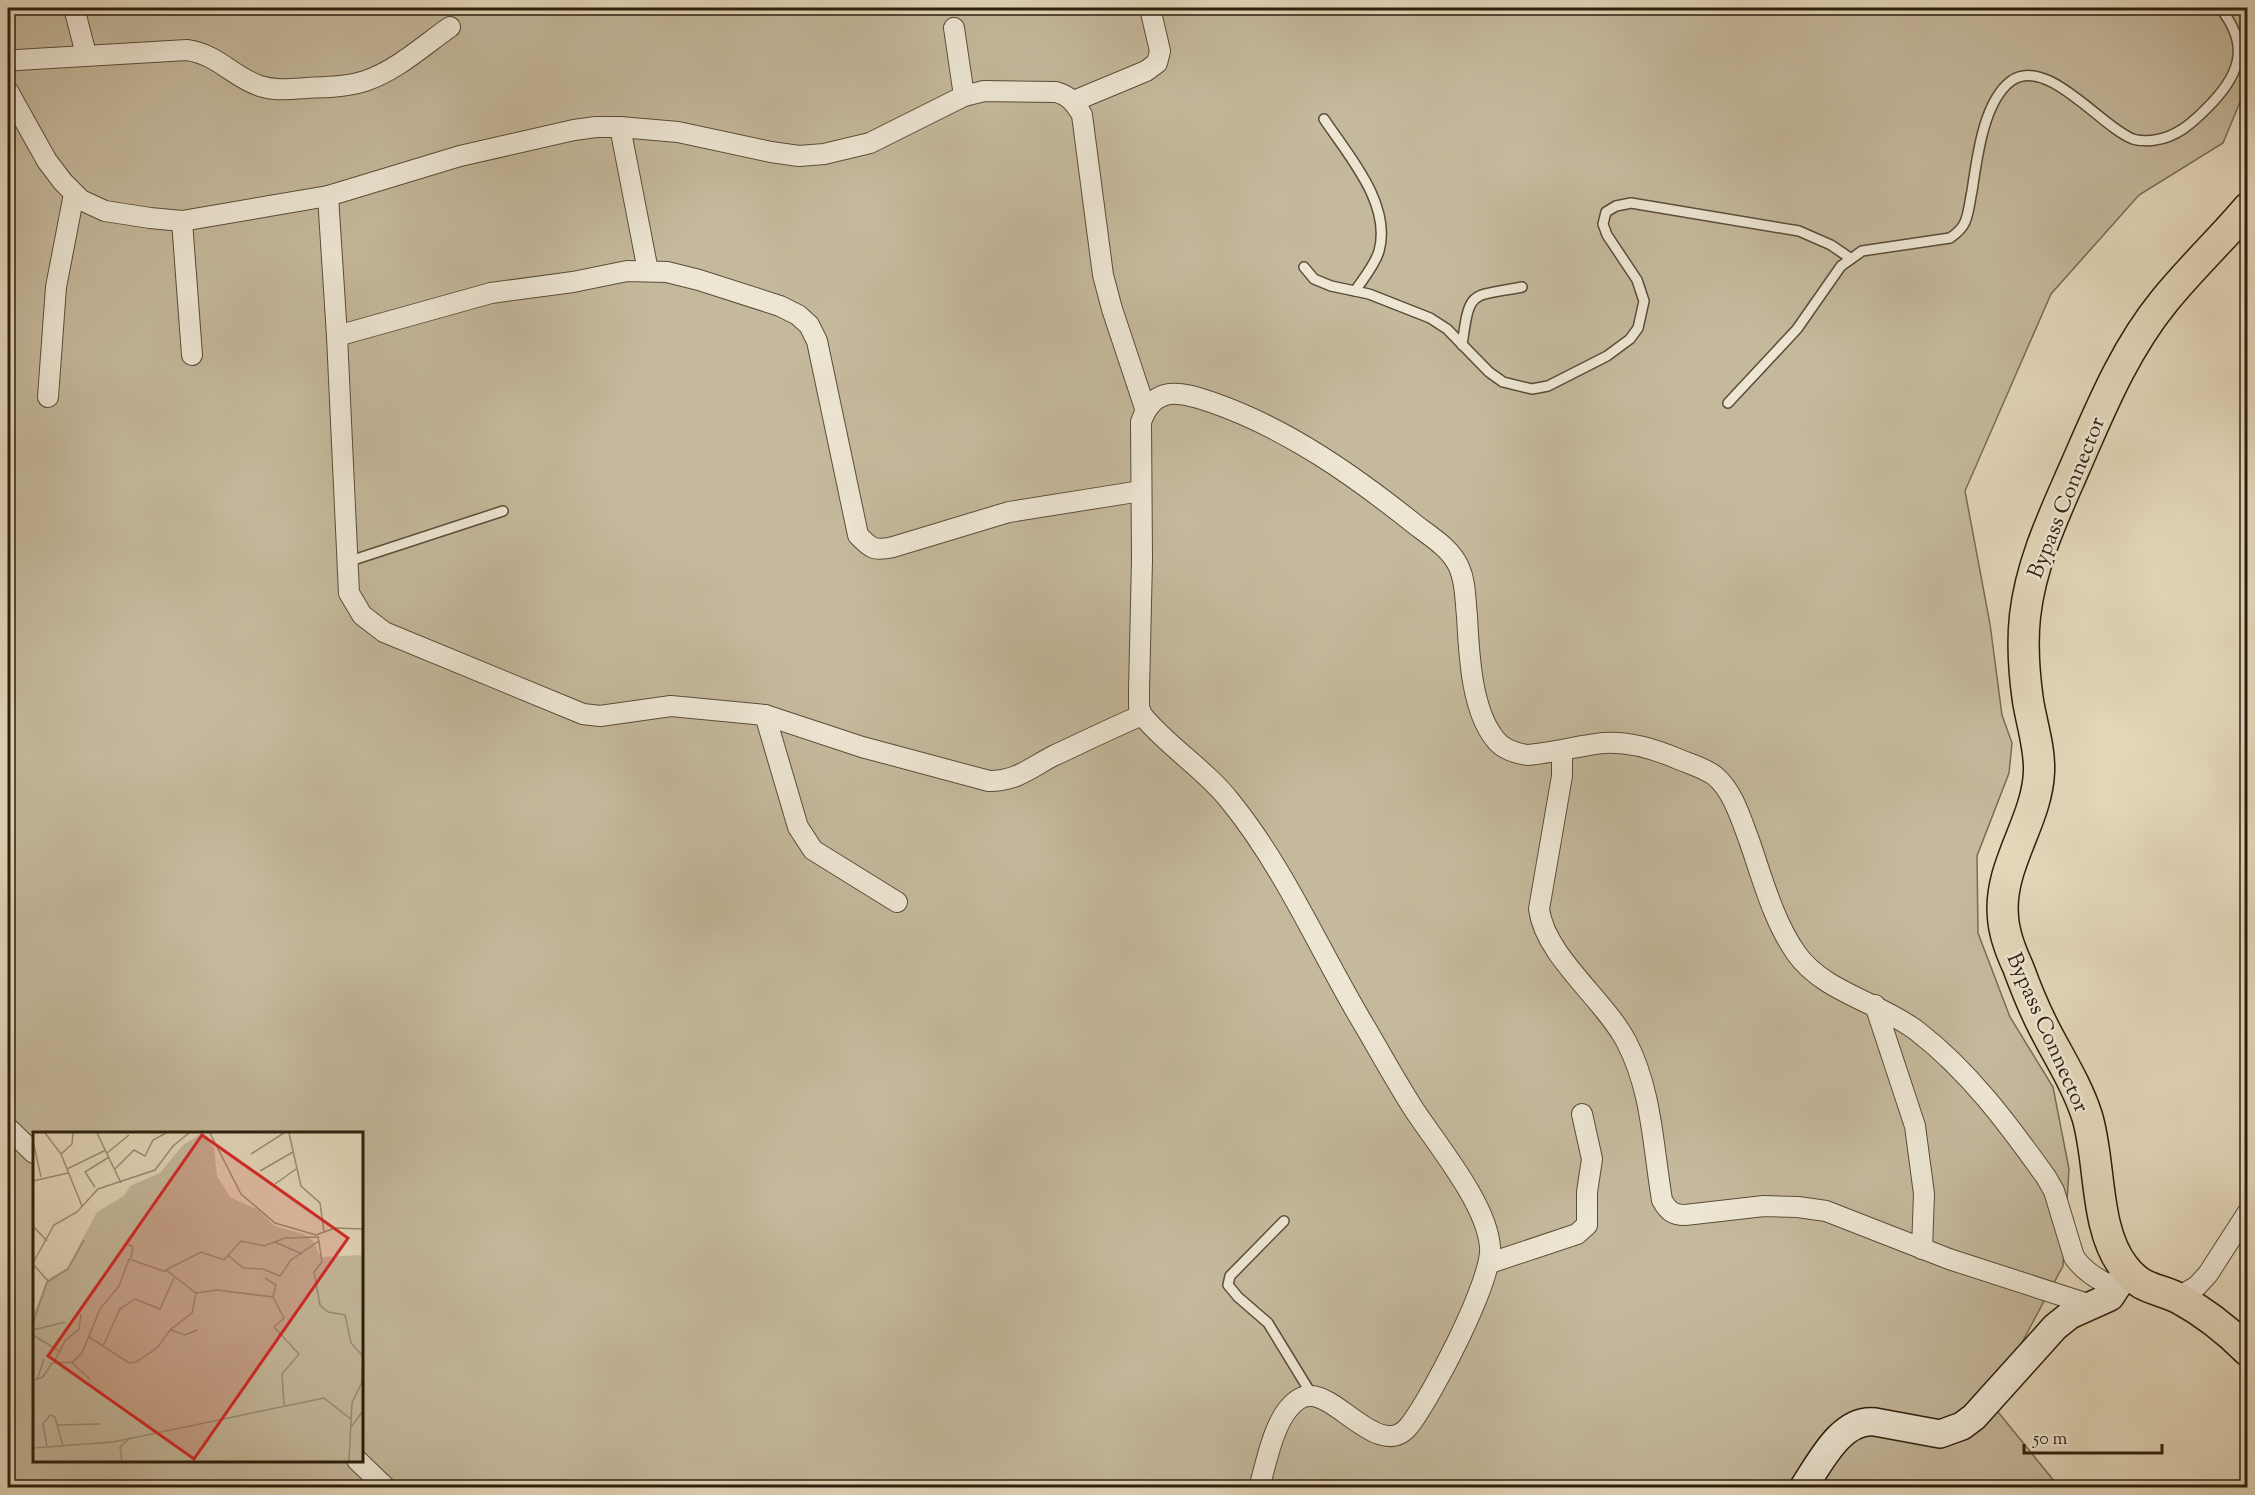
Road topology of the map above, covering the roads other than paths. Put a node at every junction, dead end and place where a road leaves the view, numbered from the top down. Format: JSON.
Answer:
{"nodes":[{"id":1,"x":74,"y":8,"type":"edge"},
{"id":2,"x":1150,"y":8,"type":"edge"},
{"id":3,"x":2220,"y":8,"type":"edge"},
{"id":4,"x":450,"y":27,"type":"dead end"},
{"id":5,"x":954,"y":28,"type":"dead end"},
{"id":6,"x":86,"y":54,"type":"junction"},
{"id":7,"x":8,"y":62,"type":"edge"},
{"id":8,"x":8,"y":91,"type":"edge"},
{"id":9,"x":964,"y":96,"type":"junction"},
{"id":10,"x":1074,"y":101,"type":"junction"},
{"id":11,"x":1324,"y":118,"type":"dead end"},
{"id":12,"x":620,"y":127,"type":"junction"},
{"id":13,"x":74,"y":194,"type":"junction"},
{"id":14,"x":328,"y":196,"type":"junction"},
{"id":15,"x":2247,"y":208,"type":"edge"},
{"id":16,"x":182,"y":221,"type":"junction"},
{"id":17,"x":1850,"y":258,"type":"junction"},
{"id":18,"x":1304,"y":267,"type":"dead end"},
{"id":19,"x":648,"y":271,"type":"junction"},
{"id":20,"x":1522,"y":287,"type":"dead end"},
{"id":21,"x":1355,"y":291,"type":"junction"},
{"id":22,"x":337,"y":336,"type":"junction"},
{"id":23,"x":1462,"y":345,"type":"junction"},
{"id":24,"x":192,"y":355,"type":"dead end"},
{"id":25,"x":48,"y":396,"type":"dead end"},
{"id":26,"x":1728,"y":403,"type":"dead end"},
{"id":27,"x":1145,"y":408,"type":"junction"},
{"id":28,"x":1141,"y":491,"type":"junction"},
{"id":29,"x":503,"y":511,"type":"dead end"},
{"id":30,"x":347,"y":562,"type":"junction"},
{"id":31,"x":765,"y":715,"type":"junction"},
{"id":32,"x":1142,"y":715,"type":"junction"},
{"id":33,"x":1562,"y":751,"type":"junction"},
{"id":34,"x":897,"y":902,"type":"dead end"},
{"id":35,"x":1875,"y":1005,"type":"junction"},
{"id":36,"x":1581,"y":1114,"type":"dead end"},
{"id":37,"x":8,"y":1128,"type":"edge"},
{"id":38,"x":33,"y":1152,"type":"edge"},
{"id":39,"x":2247,"y":1212,"type":"edge"},
{"id":40,"x":1284,"y":1221,"type":"dead end"},
{"id":41,"x":1922,"y":1249,"type":"junction"},
{"id":42,"x":1490,"y":1263,"type":"junction"},
{"id":43,"x":2121,"y":1280,"type":"junction"},
{"id":44,"x":2177,"y":1298,"type":"junction"},
{"id":45,"x":2091,"y":1305,"type":"junction"},
{"id":46,"x":2247,"y":1351,"type":"edge"},
{"id":47,"x":1312,"y":1395,"type":"junction"},
{"id":48,"x":358,"y":1462,"type":"edge"},
{"id":49,"x":386,"y":1488,"type":"edge"},
{"id":50,"x":1259,"y":1488,"type":"edge"},
{"id":51,"x":1803,"y":1488,"type":"edge"}],
"edges":[{"from":1,"to":6,"type":"street"},
{"from":2,"to":10,"type":"street"},
{"from":3,"to":17,"type":"lane"},
{"from":4,"to":6,"type":"street"},
{"from":5,"to":9,"type":"street"},
{"from":6,"to":7,"type":"street"},
{"from":8,"to":13,"type":"street"},
{"from":9,"to":10,"type":"street"},
{"from":9,"to":12,"type":"street"},
{"from":10,"to":27,"type":"street"},
{"from":11,"to":21,"type":"lane"},
{"from":12,"to":14,"type":"street"},
{"from":12,"to":19,"type":"street"},
{"from":13,"to":16,"type":"street"},
{"from":13,"to":25,"type":"street"},
{"from":14,"to":16,"type":"street"},
{"from":14,"to":22,"type":"street"},
{"from":15,"to":43,"type":"main road","name":"Bypass Connector"},
{"from":16,"to":24,"type":"street"},
{"from":17,"to":23,"type":"lane"},
{"from":17,"to":26,"type":"lane"},
{"from":18,"to":21,"type":"lane"},
{"from":19,"to":22,"type":"street"},
{"from":19,"to":28,"type":"street"},
{"from":20,"to":23,"type":"lane"},
{"from":21,"to":23,"type":"lane"},
{"from":22,"to":30,"type":"street"},
{"from":27,"to":28,"type":"street"},
{"from":27,"to":33,"type":"street"},
{"from":28,"to":32,"type":"street"},
{"from":29,"to":30,"type":"lane"},
{"from":30,"to":31,"type":"street"},
{"from":31,"to":32,"type":"street"},
{"from":31,"to":34,"type":"street"},
{"from":32,"to":42,"type":"street"},
{"from":33,"to":35,"type":"street"},
{"from":33,"to":41,"type":"street"},
{"from":35,"to":41,"type":"street"},
{"from":35,"to":43,"type":"street"},
{"from":36,"to":42,"type":"street"},
{"from":37,"to":38,"type":"street"},
{"from":39,"to":44,"type":"street"},
{"from":40,"to":47,"type":"lane"},
{"from":41,"to":45,"type":"street"},
{"from":42,"to":47,"type":"street"},
{"from":43,"to":44,"type":"main road","name":"Bypass Connector"},
{"from":43,"to":45,"type":"street"},
{"from":44,"to":46,"type":"main road","name":"Bypass Connector"},
{"from":45,"to":51,"type":"street"},
{"from":47,"to":50,"type":"street"},
{"from":48,"to":49,"type":"street"}]}
